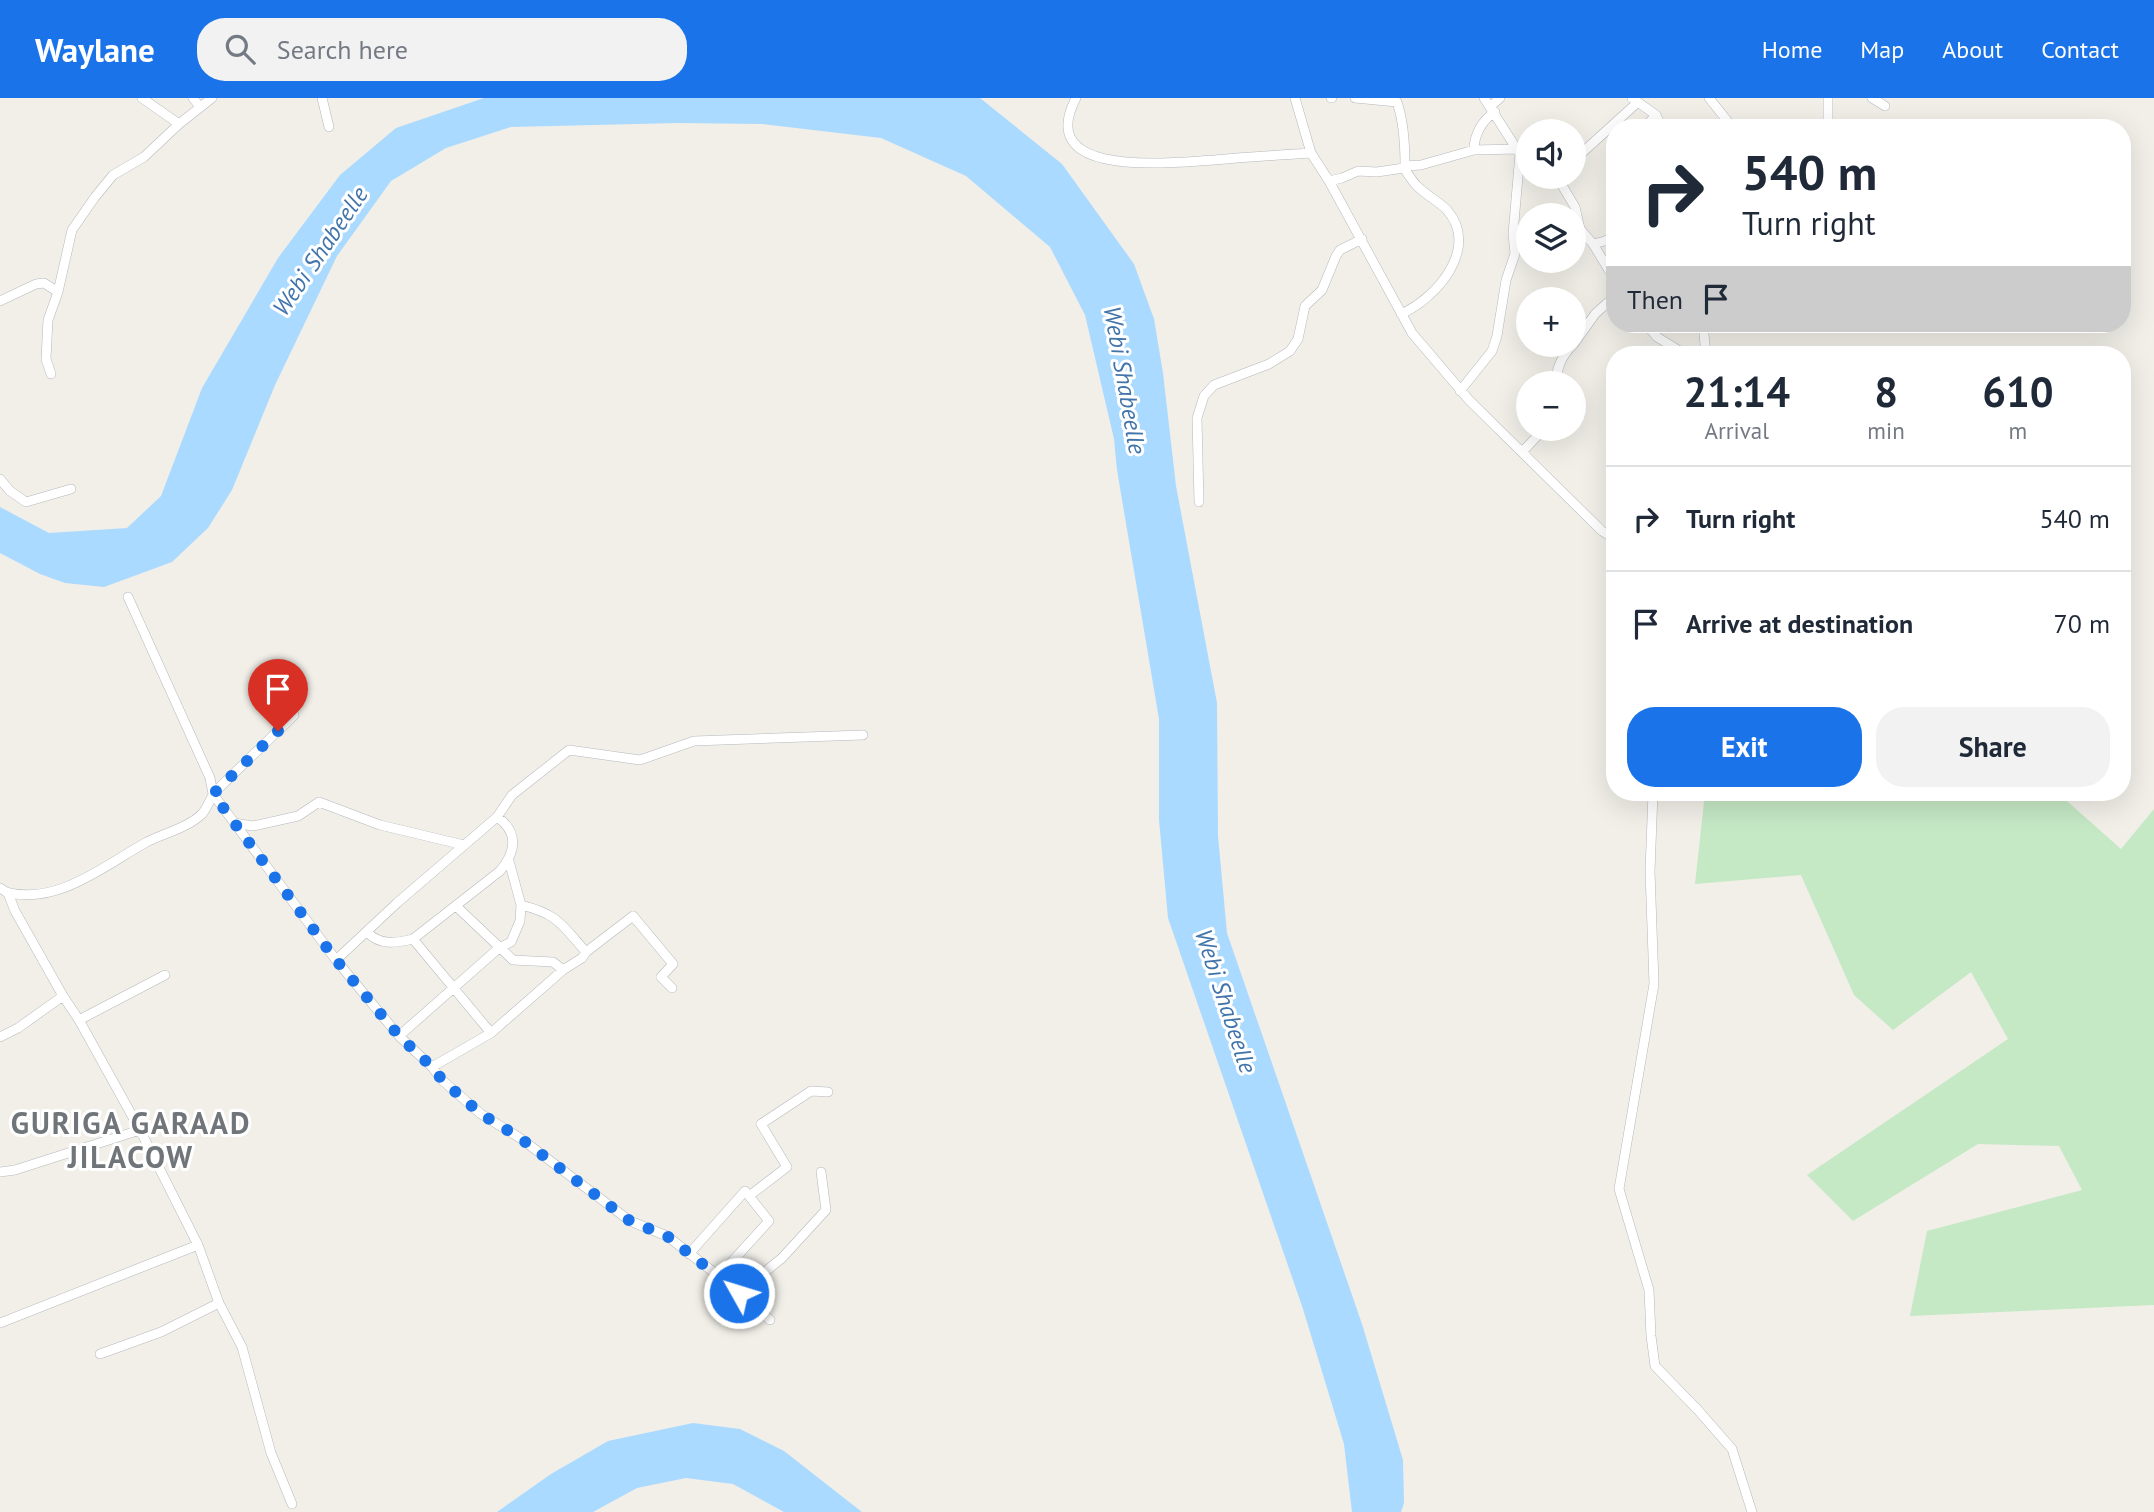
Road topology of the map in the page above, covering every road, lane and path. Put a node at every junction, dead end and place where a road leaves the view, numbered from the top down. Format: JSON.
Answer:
{"nodes":[{"id":1,"x":142,"y":98,"type":"edge"},
{"id":2,"x":193,"y":98,"type":"edge"},
{"id":3,"x":212,"y":98,"type":"edge"},
{"id":4,"x":322,"y":98,"type":"edge"},
{"id":5,"x":1076,"y":98,"type":"edge"},
{"id":6,"x":1296,"y":98,"type":"edge"},
{"id":7,"x":1355,"y":98,"type":"edge"},
{"id":8,"x":1485,"y":98,"type":"edge"},
{"id":9,"x":1500,"y":98,"type":"edge"},
{"id":10,"x":1709,"y":98,"type":"edge"},
{"id":11,"x":1828,"y":98,"type":"edge"},
{"id":12,"x":1872,"y":98,"type":"edge"},
{"id":13,"x":1635,"y":100,"type":"edge"},
{"id":14,"x":1885,"y":106,"type":"dead end"},
{"id":15,"x":200,"y":107,"type":"junction"},
{"id":16,"x":1493,"y":109,"type":"junction"},
{"id":17,"x":1656,"y":115,"type":"junction"},
{"id":18,"x":1616,"y":119,"type":"edge"},
{"id":19,"x":1652,"y":119,"type":"edge"},
{"id":20,"x":1658,"y":119,"type":"edge"},
{"id":21,"x":1726,"y":119,"type":"edge"},
{"id":22,"x":1828,"y":119,"type":"edge"},
{"id":23,"x":179,"y":124,"type":"junction"},
{"id":24,"x":329,"y":127,"type":"dead end"},
{"id":25,"x":1606,"y":129,"type":"edge"},
{"id":26,"x":1516,"y":142,"type":"edge"},
{"id":27,"x":1412,"y":146,"type":"dead end"},
{"id":28,"x":1586,"y":148,"type":"edge"},
{"id":29,"x":1474,"y":150,"type":"junction"},
{"id":30,"x":1516,"y":151,"type":"edge"},
{"id":31,"x":1311,"y":153,"type":"junction"},
{"id":32,"x":1405,"y":167,"type":"junction"},
{"id":33,"x":1329,"y":181,"type":"junction"},
{"id":34,"x":1518,"y":189,"type":"edge"},
{"id":35,"x":1586,"y":238,"type":"edge"},
{"id":36,"x":1362,"y":239,"type":"junction"},
{"id":37,"x":1606,"y":240,"type":"edge"},
{"id":38,"x":1593,"y":244,"type":"junction"},
{"id":39,"x":1606,"y":266,"type":"edge"},
{"id":40,"x":58,"y":292,"type":"junction"},
{"id":41,"x":0,"y":301,"type":"edge"},
{"id":42,"x":1606,"y":304,"type":"edge"},
{"id":43,"x":1401,"y":314,"type":"junction"},
{"id":44,"x":1586,"y":327,"type":"edge"},
{"id":45,"x":1654,"y":333,"type":"edge"},
{"id":46,"x":1672,"y":346,"type":"edge"},
{"id":47,"x":51,"y":374,"type":"dead end"},
{"id":48,"x":1460,"y":391,"type":"junction"},
{"id":49,"x":1533,"y":441,"type":"edge"},
{"id":50,"x":1522,"y":452,"type":"junction"},
{"id":51,"x":0,"y":479,"type":"edge"},
{"id":52,"x":71,"y":489,"type":"dead end"},
{"id":53,"x":1199,"y":502,"type":"dead end"},
{"id":54,"x":1606,"y":533,"type":"edge"},
{"id":55,"x":128,"y":597,"type":"dead end"},
{"id":56,"x":293,"y":715,"type":"dead end"},
{"id":57,"x":863,"y":735,"type":"dead end"},
{"id":58,"x":213,"y":794,"type":"junction"},
{"id":59,"x":1653,"y":801,"type":"edge"},
{"id":60,"x":497,"y":817,"type":"junction"},
{"id":61,"x":234,"y":823,"type":"junction"},
{"id":62,"x":464,"y":845,"type":"junction"},
{"id":63,"x":509,"y":861,"type":"junction"},
{"id":64,"x":2,"y":890,"type":"edge"},
{"id":65,"x":521,"y":905,"type":"junction"},
{"id":66,"x":457,"y":906,"type":"junction"},
{"id":67,"x":367,"y":932,"type":"junction"},
{"id":68,"x":413,"y":939,"type":"junction"},
{"id":69,"x":499,"y":948,"type":"junction"},
{"id":70,"x":586,"y":952,"type":"junction"},
{"id":71,"x":336,"y":960,"type":"junction"},
{"id":72,"x":563,"y":970,"type":"junction"},
{"id":73,"x":165,"y":975,"type":"dead end"},
{"id":74,"x":453,"y":987,"type":"junction"},
{"id":75,"x":672,"y":988,"type":"dead end"},
{"id":76,"x":62,"y":996,"type":"junction"},
{"id":77,"x":79,"y":1020,"type":"junction"},
{"id":78,"x":491,"y":1033,"type":"junction"},
{"id":79,"x":399,"y":1036,"type":"junction"},
{"id":80,"x":0,"y":1037,"type":"edge"},
{"id":81,"x":432,"y":1067,"type":"junction"},
{"id":82,"x":828,"y":1092,"type":"dead end"},
{"id":83,"x":140,"y":1130,"type":"junction"},
{"id":84,"x":0,"y":1172,"type":"edge"},
{"id":85,"x":821,"y":1172,"type":"dead end"},
{"id":86,"x":749,"y":1196,"type":"junction"},
{"id":87,"x":198,"y":1245,"type":"junction"},
{"id":88,"x":689,"y":1254,"type":"junction"},
{"id":89,"x":719,"y":1276,"type":"junction"},
{"id":90,"x":739,"y":1293,"type":"junction"},
{"id":91,"x":219,"y":1303,"type":"junction"},
{"id":92,"x":770,"y":1320,"type":"dead end"},
{"id":93,"x":0,"y":1323,"type":"edge"},
{"id":94,"x":100,"y":1354,"type":"dead end"},
{"id":95,"x":292,"y":1504,"type":"dead end"},
{"id":96,"x":1752,"y":1512,"type":"edge"}],
"edges":[{"from":1,"to":23,"type":"street"},
{"from":2,"to":15,"type":"street"},
{"from":3,"to":15,"type":"street"},
{"from":4,"to":24,"type":"street"},
{"from":5,"to":31,"type":"street"},
{"from":6,"to":31,"type":"street"},
{"from":7,"to":32,"type":"street"},
{"from":8,"to":16,"type":"street"},
{"from":9,"to":16,"type":"street"},
{"from":10,"to":21,"type":"street"},
{"from":11,"to":22,"type":"street"},
{"from":12,"to":14,"type":"street"},
{"from":13,"to":17,"type":"street"},
{"from":13,"to":18,"type":"street"},
{"from":15,"to":23,"type":"street"},
{"from":16,"to":26,"type":"street"},
{"from":16,"to":29,"type":"street"},
{"from":17,"to":19,"type":"street"},
{"from":17,"to":20,"type":"street"},
{"from":23,"to":40,"type":"street"},
{"from":25,"to":28,"type":"street"},
{"from":27,"to":32,"type":"street"},
{"from":29,"to":30,"type":"street"},
{"from":29,"to":32,"type":"street"},
{"from":31,"to":33,"type":"street"},
{"from":32,"to":33,"type":"street"},
{"from":32,"to":43,"type":"street"},
{"from":33,"to":36,"type":"street"},
{"from":34,"to":48,"type":"street"},
{"from":35,"to":38,"type":"street"},
{"from":36,"to":43,"type":"street"},
{"from":36,"to":53,"type":"street"},
{"from":37,"to":38,"type":"street"},
{"from":38,"to":39,"type":"street"},
{"from":40,"to":41,"type":"street"},
{"from":40,"to":47,"type":"street"},
{"from":42,"to":44,"type":"street"},
{"from":43,"to":48,"type":"street"},
{"from":45,"to":46,"type":"street"},
{"from":48,"to":50,"type":"street"},
{"from":49,"to":50,"type":"street"},
{"from":50,"to":54,"type":"street"},
{"from":51,"to":52,"type":"street"},
{"from":55,"to":58,"type":"street"},
{"from":56,"to":58,"type":"street"},
{"from":57,"to":60,"type":"street"},
{"from":58,"to":61,"type":"street"},
{"from":58,"to":64,"type":"street"},
{"from":59,"to":96,"type":"street"},
{"from":60,"to":62,"type":"street"},
{"from":60,"to":63,"type":"street"},
{"from":61,"to":62,"type":"street"},
{"from":61,"to":71,"type":"street"},
{"from":62,"to":67,"type":"street"},
{"from":63,"to":65,"type":"street"},
{"from":63,"to":66,"type":"street"},
{"from":64,"to":76,"type":"street"},
{"from":65,"to":69,"type":"street"},
{"from":65,"to":70,"type":"street"},
{"from":66,"to":68,"type":"street"},
{"from":66,"to":69,"type":"street"},
{"from":67,"to":68,"type":"street"},
{"from":67,"to":71,"type":"street"},
{"from":68,"to":74,"type":"street"},
{"from":69,"to":72,"type":"street"},
{"from":69,"to":74,"type":"street"},
{"from":70,"to":72,"type":"street"},
{"from":70,"to":75,"type":"street"},
{"from":71,"to":79,"type":"street"},
{"from":72,"to":78,"type":"street"},
{"from":73,"to":77,"type":"street"},
{"from":74,"to":78,"type":"street"},
{"from":74,"to":79,"type":"street"},
{"from":76,"to":77,"type":"street"},
{"from":76,"to":80,"type":"street"},
{"from":77,"to":83,"type":"street"},
{"from":78,"to":81,"type":"street"},
{"from":79,"to":81,"type":"street"},
{"from":81,"to":88,"type":"street"},
{"from":82,"to":86,"type":"street"},
{"from":83,"to":84,"type":"street"},
{"from":83,"to":87,"type":"street"},
{"from":85,"to":90,"type":"street"},
{"from":86,"to":88,"type":"street"},
{"from":86,"to":89,"type":"street"},
{"from":87,"to":91,"type":"street"},
{"from":87,"to":93,"type":"street"},
{"from":88,"to":89,"type":"street"},
{"from":89,"to":90,"type":"street"},
{"from":90,"to":92,"type":"street"},
{"from":91,"to":94,"type":"street"},
{"from":91,"to":95,"type":"street"}]}
